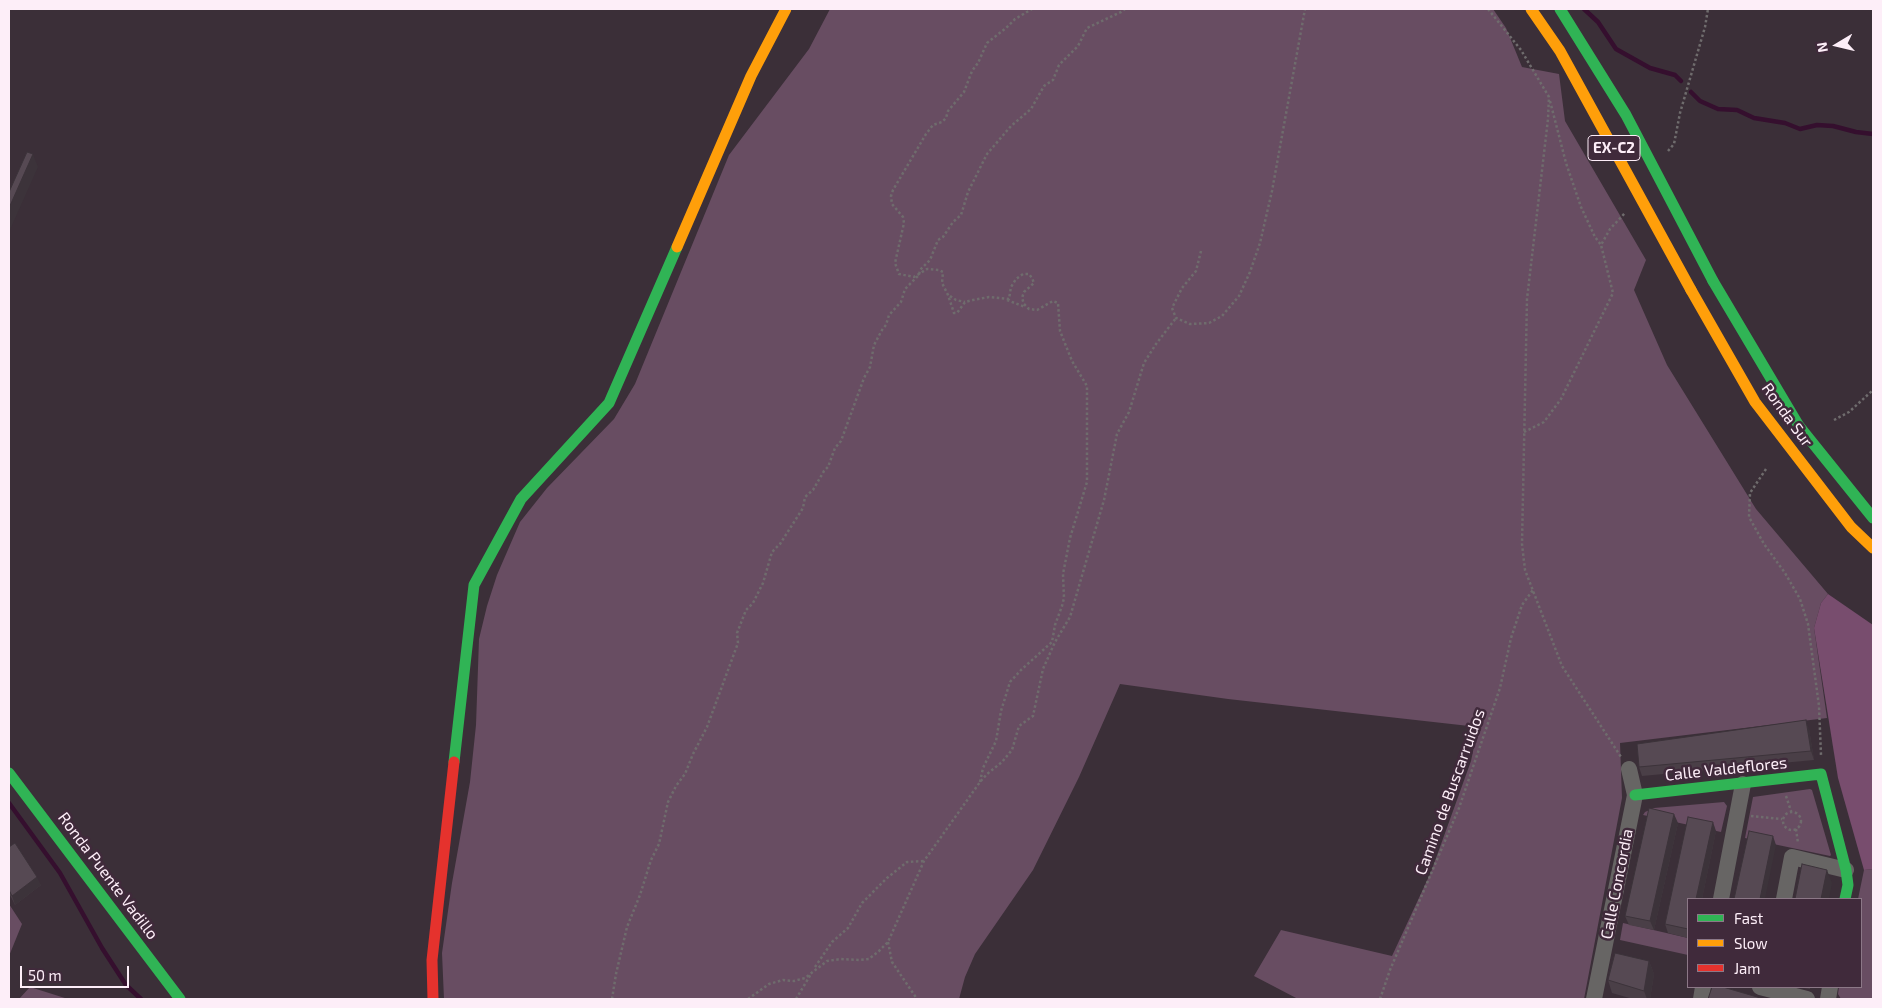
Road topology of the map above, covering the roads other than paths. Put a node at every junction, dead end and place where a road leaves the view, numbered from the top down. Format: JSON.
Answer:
{"nodes":[{"id":1,"x":786,"y":9,"type":"edge"},
{"id":2,"x":1531,"y":9,"type":"edge"},
{"id":3,"x":1560,"y":9,"type":"edge"},
{"id":4,"x":1873,"y":518,"type":"edge"},
{"id":5,"x":1873,"y":548,"type":"edge"},
{"id":6,"x":1629,"y":769,"type":"road end"},
{"id":7,"x":9,"y":773,"type":"edge"},
{"id":8,"x":1743,"y":784,"type":"junction"},
{"id":9,"x":1635,"y":795,"type":"junction"},
{"id":10,"x":1846,"y":870,"type":"junction"},
{"id":11,"x":1721,"y":898,"type":"edge"},
{"id":12,"x":1784,"y":898,"type":"edge"},
{"id":13,"x":1845,"y":898,"type":"edge"},
{"id":14,"x":1768,"y":988,"type":"edge"},
{"id":15,"x":180,"y":999,"type":"edge"},
{"id":16,"x":433,"y":999,"type":"edge"},
{"id":17,"x":1594,"y":999,"type":"edge"},
{"id":18,"x":1807,"y":999,"type":"edge"}],
"edges":[{"from":1,"to":16,"type":"main road"},
{"from":2,"to":5,"type":"main road","name":"Ronda Sur","number":"EX-C2","bridge":true},
{"from":3,"to":4,"type":"main road","name":"Ronda Sur","number":"EX-C2","bridge":true},
{"from":6,"to":9,"type":"street","name":"Calle Concordia"},
{"from":7,"to":15,"type":"main road","name":"Ronda Puente Vadillo"},
{"from":8,"to":9,"type":"main road","name":"Calle Valdeflores"},
{"from":8,"to":10,"type":"main road","name":"Calle Valdeflores"},
{"from":8,"to":11,"type":"street"},
{"from":9,"to":17,"type":"street","name":"Calle Concordia"},
{"from":10,"to":12,"type":"street"},
{"from":10,"to":13,"type":"main road"},
{"from":14,"to":18,"type":"street"}]}
